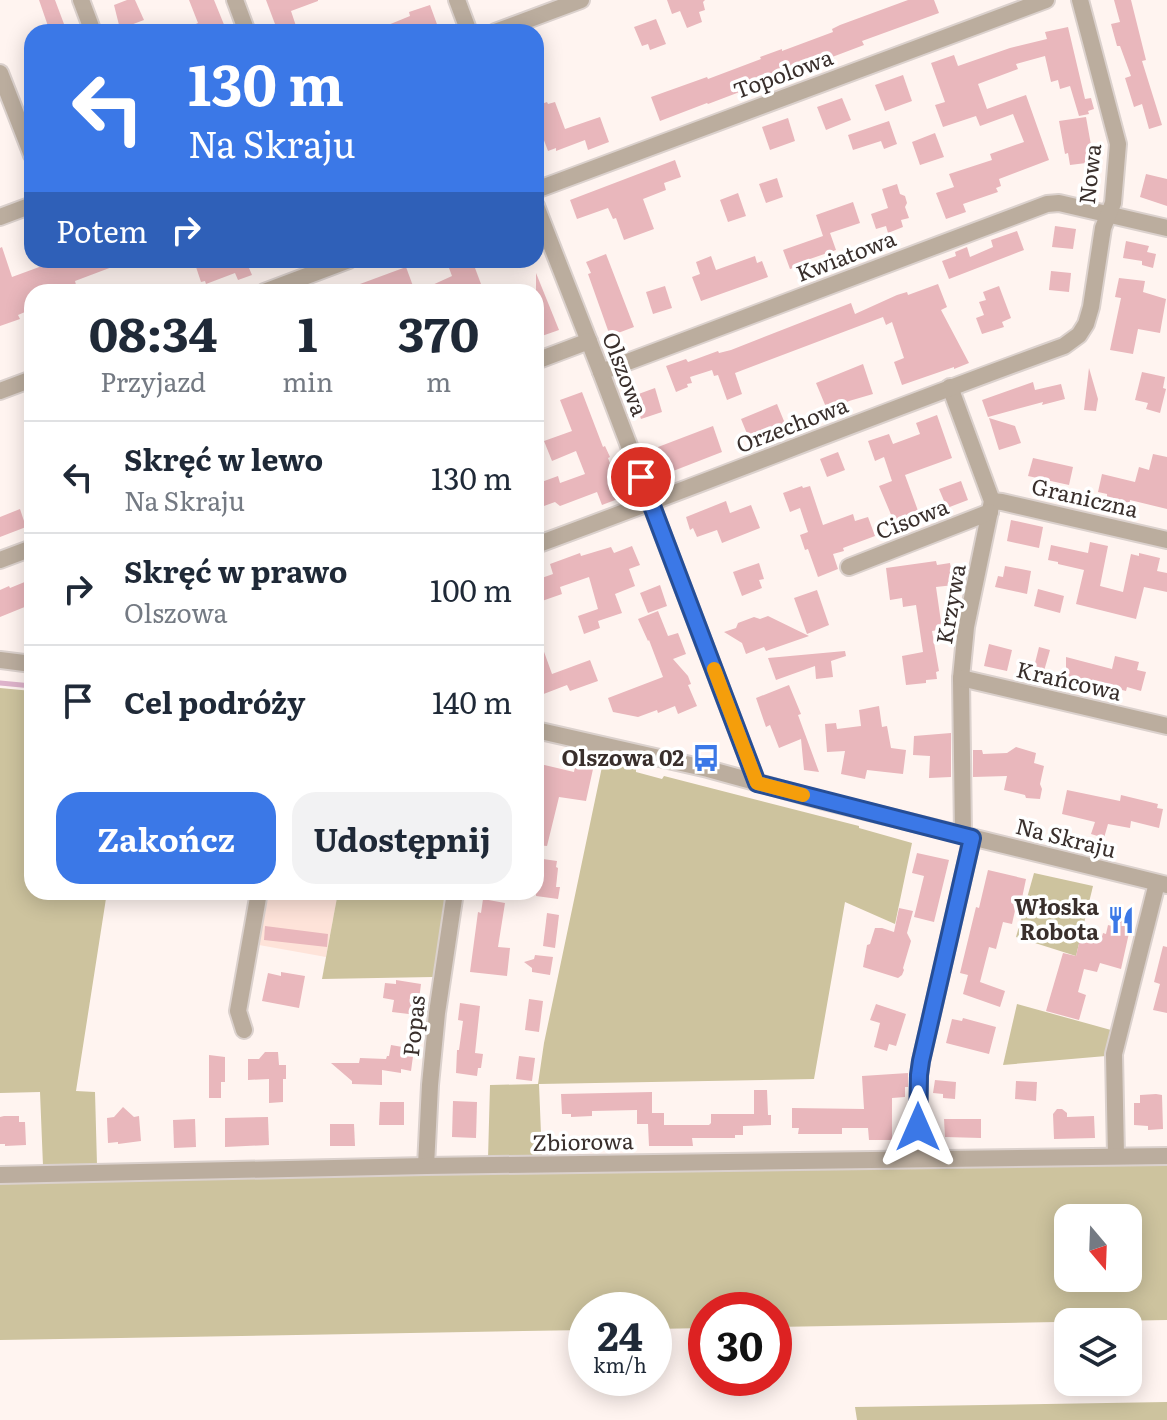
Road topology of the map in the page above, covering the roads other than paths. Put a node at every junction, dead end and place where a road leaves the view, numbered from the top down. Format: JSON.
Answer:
{"nodes":[{"id":1,"x":81,"y":0,"type":"edge"},
{"id":2,"x":235,"y":0,"type":"edge"},
{"id":3,"x":457,"y":0,"type":"edge"},
{"id":4,"x":1046,"y":0,"type":"edge"},
{"id":5,"x":1080,"y":0,"type":"edge"},
{"id":6,"x":576,"y":1,"type":"edge"},
{"id":7,"x":90,"y":24,"type":"edge"},
{"id":8,"x":244,"y":24,"type":"edge"},
{"id":9,"x":466,"y":24,"type":"edge"},
{"id":10,"x":516,"y":24,"type":"edge"},
{"id":11,"x":0,"y":73,"type":"edge"},
{"id":12,"x":24,"y":134,"type":"edge"},
{"id":13,"x":544,"y":187,"type":"edge"},
{"id":14,"x":24,"y":208,"type":"edge"},
{"id":15,"x":1109,"y":214,"type":"junction"},
{"id":16,"x":0,"y":217,"type":"edge"},
{"id":17,"x":544,"y":226,"type":"edge"},
{"id":18,"x":1167,"y":228,"type":"edge"},
{"id":19,"x":328,"y":268,"type":"edge"},
{"id":20,"x":285,"y":284,"type":"edge"},
{"id":21,"x":589,"y":341,"type":"junction"},
{"id":22,"x":1064,"y":346,"type":"joint"},
{"id":23,"x":544,"y":358,"type":"edge"},
{"id":24,"x":601,"y":372,"type":"junction"},
{"id":25,"x":24,"y":382,"type":"edge"},
{"id":26,"x":950,"y":387,"type":"junction"},
{"id":27,"x":0,"y":391,"type":"edge"},
{"id":28,"x":651,"y":504,"type":"junction"},
{"id":29,"x":991,"y":507,"type":"junction"},
{"id":30,"x":1167,"y":540,"type":"edge"},
{"id":31,"x":544,"y":542,"type":"edge"},
{"id":32,"x":24,"y":551,"type":"edge"},
{"id":33,"x":0,"y":560,"type":"edge"},
{"id":34,"x":849,"y":567,"type":"dead end"},
{"id":35,"x":0,"y":660,"type":"edge"},
{"id":36,"x":24,"y":663,"type":"edge"},
{"id":37,"x":961,"y":678,"type":"junction"},
{"id":38,"x":1167,"y":726,"type":"edge"},
{"id":39,"x":544,"y":732,"type":"edge"},
{"id":40,"x":757,"y":783,"type":"junction"},
{"id":41,"x":968,"y":837,"type":"junction"},
{"id":42,"x":1162,"y":884,"type":"edge"},
{"id":43,"x":258,"y":900,"type":"edge"},
{"id":44,"x":454,"y":900,"type":"edge"},
{"id":45,"x":244,"y":1030,"type":"dead end"},
{"id":46,"x":1116,"y":1156,"type":"junction"},
{"id":47,"x":1167,"y":1156,"type":"edge"},
{"id":48,"x":918,"y":1159,"type":"junction"},
{"id":49,"x":426,"y":1166,"type":"junction"},
{"id":50,"x":0,"y":1175,"type":"edge"}],
"edges":[{"from":1,"to":7,"type":"street"},
{"from":2,"to":8,"type":"street"},
{"from":3,"to":9,"type":"street"},
{"from":4,"to":13,"type":"street","name":"Topolowa"},
{"from":5,"to":15,"type":"street","name":"Nowa"},
{"from":6,"to":10,"type":"street"},
{"from":11,"to":12,"type":"street"},
{"from":14,"to":16,"type":"street"},
{"from":15,"to":18,"type":"street","name":"Kwiatowa"},
{"from":15,"to":22,"type":"street","name":"Nowa"},
{"from":15,"to":24,"type":"street","name":"Kwiatowa"},
{"from":17,"to":21,"type":"street","name":"Olszowa"},
{"from":19,"to":20,"type":"street"},
{"from":21,"to":23,"type":"street"},
{"from":21,"to":24,"type":"street","name":"Olszowa"},
{"from":22,"to":26,"type":"street","name":"Orzechowa"},
{"from":24,"to":28,"type":"street","name":"Olszowa"},
{"from":25,"to":27,"type":"street"},
{"from":26,"to":28,"type":"street","name":"Orzechowa"},
{"from":26,"to":29,"type":"street"},
{"from":28,"to":31,"type":"street","name":"Orzechowa"},
{"from":28,"to":40,"type":"street","name":"Olszowa"},
{"from":29,"to":30,"type":"street","name":"Graniczna"},
{"from":29,"to":34,"type":"street","name":"Cisowa"},
{"from":29,"to":37,"type":"street","name":"Krzywa"},
{"from":32,"to":33,"type":"street"},
{"from":35,"to":36,"type":"street"},
{"from":37,"to":38,"type":"street","name":"Krańcowa"},
{"from":37,"to":41,"type":"street","name":"Krzywa"},
{"from":39,"to":40,"type":"street","name":"Na Skraju"},
{"from":40,"to":41,"type":"street","name":"Na Skraju"},
{"from":41,"to":42,"type":"street","name":"Na Skraju"},
{"from":41,"to":48,"type":"street","name":"Krzywa"},
{"from":42,"to":46,"type":"street"},
{"from":43,"to":45,"type":"street"},
{"from":44,"to":49,"type":"street","name":"Popas"},
{"from":46,"to":47,"type":"street","name":"Zbiorowa"},
{"from":46,"to":48,"type":"street","name":"Zbiorowa"},
{"from":48,"to":49,"type":"street","name":"Zbiorowa"},
{"from":49,"to":50,"type":"street","name":"Zbiorowa"}]}
